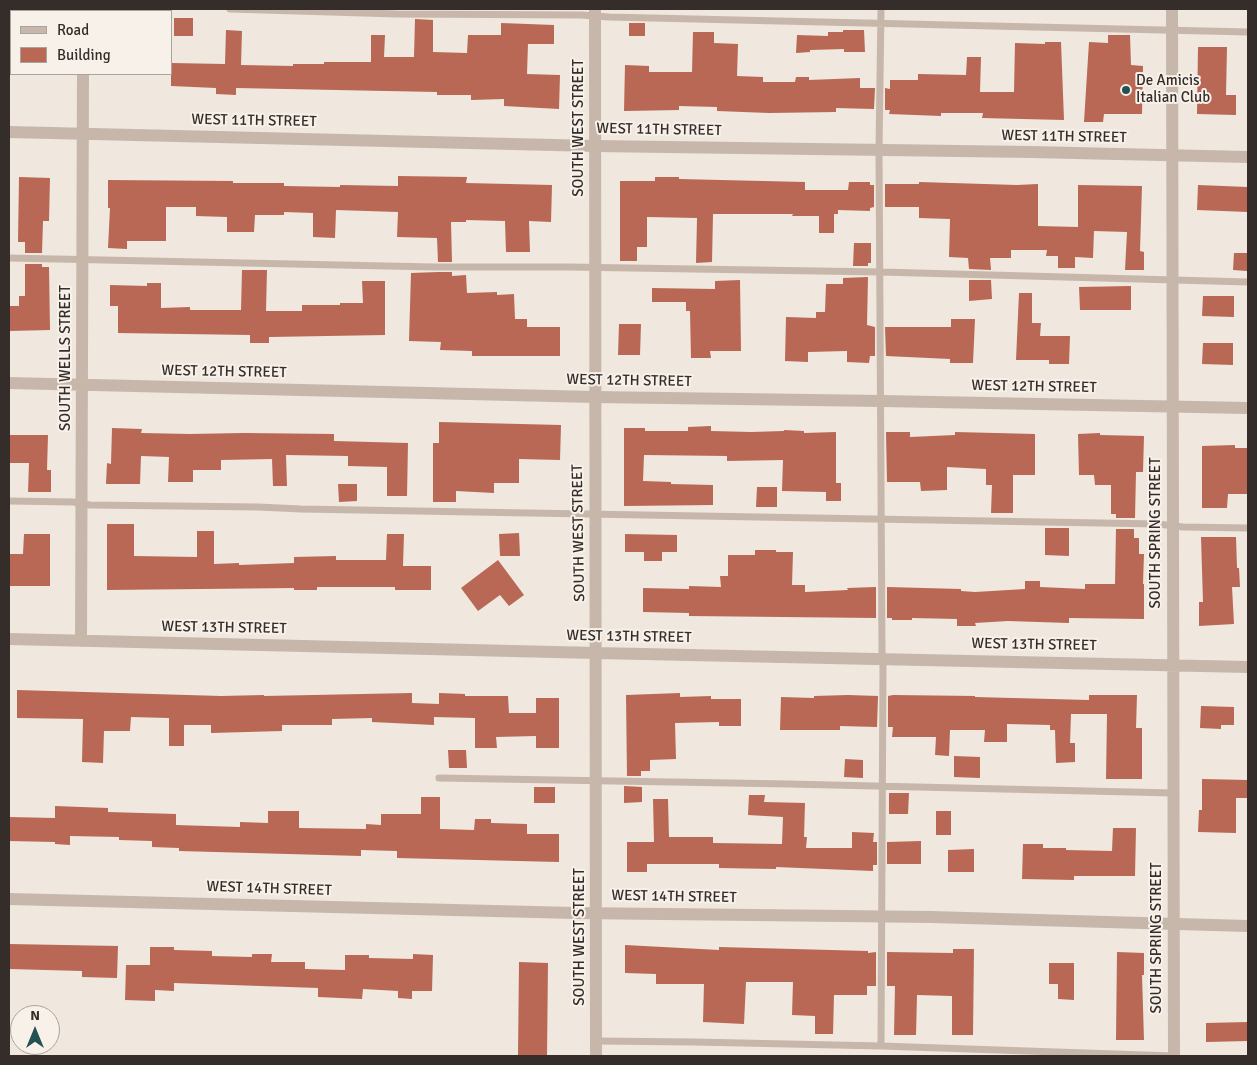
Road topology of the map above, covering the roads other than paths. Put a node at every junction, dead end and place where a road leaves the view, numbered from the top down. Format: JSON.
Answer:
{"nodes":[{"id":1,"x":230,"y":9,"type":"edge"},
{"id":2,"x":881,"y":9,"type":"edge"},
{"id":3,"x":1172,"y":9,"type":"edge"},
{"id":4,"x":595,"y":12,"type":"edge"},
{"id":5,"x":882,"y":23,"type":"junction"},
{"id":6,"x":1172,"y":30,"type":"junction"},
{"id":7,"x":1248,"y":32,"type":"edge"},
{"id":8,"x":83,"y":75,"type":"edge"},
{"id":9,"x":9,"y":132,"type":"edge"},
{"id":10,"x":83,"y":134,"type":"junction"},
{"id":11,"x":595,"y":146,"type":"junction"},
{"id":12,"x":880,"y":150,"type":"junction"},
{"id":13,"x":1172,"y":155,"type":"junction"},
{"id":14,"x":1248,"y":157,"type":"edge"},
{"id":15,"x":9,"y":258,"type":"edge"},
{"id":16,"x":82,"y":259,"type":"junction"},
{"id":17,"x":595,"y":268,"type":"junction"},
{"id":18,"x":881,"y":272,"type":"junction"},
{"id":19,"x":1172,"y":280,"type":"junction"},
{"id":20,"x":1248,"y":282,"type":"edge"},
{"id":21,"x":9,"y":384,"type":"edge"},
{"id":22,"x":83,"y":385,"type":"junction"},
{"id":23,"x":594,"y":397,"type":"junction"},
{"id":24,"x":882,"y":401,"type":"junction"},
{"id":25,"x":1172,"y":406,"type":"junction"},
{"id":26,"x":1248,"y":408,"type":"edge"},
{"id":27,"x":9,"y":501,"type":"edge"},
{"id":28,"x":82,"y":503,"type":"junction"},
{"id":29,"x":595,"y":514,"type":"junction"},
{"id":30,"x":882,"y":520,"type":"junction"},
{"id":31,"x":1172,"y":525,"type":"junction"},
{"id":32,"x":1248,"y":528,"type":"edge"},
{"id":33,"x":9,"y":639,"type":"edge"},
{"id":34,"x":81,"y":641,"type":"junction"},
{"id":35,"x":596,"y":653,"type":"junction"},
{"id":36,"x":882,"y":658,"type":"junction"},
{"id":37,"x":1173,"y":665,"type":"junction"},
{"id":38,"x":1248,"y":667,"type":"edge"},
{"id":39,"x":439,"y":778,"type":"dead end"},
{"id":40,"x":596,"y":781,"type":"junction"},
{"id":41,"x":882,"y":786,"type":"junction"},
{"id":42,"x":1173,"y":792,"type":"junction"},
{"id":43,"x":9,"y":899,"type":"edge"},
{"id":44,"x":596,"y":912,"type":"junction"},
{"id":45,"x":883,"y":916,"type":"junction"},
{"id":46,"x":1173,"y":923,"type":"junction"},
{"id":47,"x":1248,"y":926,"type":"edge"},
{"id":48,"x":596,"y":1041,"type":"junction"},
{"id":49,"x":881,"y":1046,"type":"junction"},
{"id":50,"x":596,"y":1056,"type":"edge"},
{"id":51,"x":1174,"y":1056,"type":"edge"}],
"edges":[{"from":1,"to":4,"type":"lane"},
{"from":2,"to":5,"type":"lane"},
{"from":3,"to":6,"type":"street","name":"SOUTH SPRING STREET"},
{"from":4,"to":5,"type":"lane"},
{"from":4,"to":11,"type":"street","name":"SOUTH WEST STREET"},
{"from":5,"to":6,"type":"lane"},
{"from":5,"to":12,"type":"lane"},
{"from":6,"to":7,"type":"lane"},
{"from":6,"to":13,"type":"street","name":"SOUTH SPRING STREET"},
{"from":8,"to":10,"type":"street","name":"SOUTH WELLS STREET"},
{"from":9,"to":10,"type":"street","name":"WEST 11TH STREET"},
{"from":10,"to":11,"type":"street","name":"WEST 11TH STREET"},
{"from":10,"to":16,"type":"street","name":"SOUTH WELLS STREET"},
{"from":11,"to":12,"type":"street","name":"WEST 11TH STREET"},
{"from":11,"to":17,"type":"street","name":"SOUTH WEST STREET"},
{"from":12,"to":13,"type":"street","name":"WEST 11TH STREET"},
{"from":12,"to":18,"type":"lane"},
{"from":13,"to":14,"type":"street","name":"WEST 11TH STREET"},
{"from":13,"to":19,"type":"street","name":"SOUTH SPRING STREET"},
{"from":15,"to":16,"type":"lane"},
{"from":16,"to":17,"type":"lane"},
{"from":16,"to":22,"type":"street","name":"SOUTH WELLS STREET"},
{"from":17,"to":18,"type":"lane"},
{"from":17,"to":23,"type":"street","name":"SOUTH WEST STREET"},
{"from":18,"to":19,"type":"lane"},
{"from":18,"to":24,"type":"lane"},
{"from":19,"to":20,"type":"lane"},
{"from":19,"to":25,"type":"street","name":"SOUTH SPRING STREET"},
{"from":21,"to":22,"type":"street","name":"WEST 12TH STREET"},
{"from":22,"to":23,"type":"street","name":"WEST 12TH STREET"},
{"from":22,"to":28,"type":"street","name":"SOUTH WELLS STREET"},
{"from":23,"to":24,"type":"street","name":"WEST 12TH STREET"},
{"from":23,"to":29,"type":"street","name":"SOUTH WEST STREET"},
{"from":24,"to":25,"type":"street","name":"WEST 12TH STREET"},
{"from":24,"to":30,"type":"lane"},
{"from":25,"to":26,"type":"street","name":"WEST 12TH STREET"},
{"from":25,"to":31,"type":"street","name":"SOUTH SPRING STREET"},
{"from":27,"to":28,"type":"lane"},
{"from":28,"to":29,"type":"lane"},
{"from":28,"to":34,"type":"street","name":"SOUTH WELLS STREET"},
{"from":29,"to":30,"type":"lane"},
{"from":29,"to":35,"type":"street","name":"SOUTH WEST STREET"},
{"from":30,"to":31,"type":"lane"},
{"from":30,"to":36,"type":"lane"},
{"from":31,"to":32,"type":"lane"},
{"from":31,"to":37,"type":"street","name":"SOUTH SPRING STREET"},
{"from":33,"to":34,"type":"street","name":"WEST 13TH STREET"},
{"from":34,"to":35,"type":"street","name":"WEST 13TH STREET"},
{"from":35,"to":36,"type":"street","name":"WEST 13TH STREET"},
{"from":35,"to":40,"type":"street","name":"SOUTH WEST STREET"},
{"from":36,"to":37,"type":"street","name":"WEST 13TH STREET"},
{"from":36,"to":41,"type":"lane"},
{"from":37,"to":38,"type":"street","name":"WEST 13TH STREET"},
{"from":37,"to":42,"type":"street","name":"SOUTH SPRING STREET"},
{"from":39,"to":40,"type":"lane"},
{"from":40,"to":41,"type":"lane"},
{"from":40,"to":44,"type":"street","name":"SOUTH WEST STREET"},
{"from":41,"to":42,"type":"lane"},
{"from":41,"to":45,"type":"lane"},
{"from":42,"to":46,"type":"street","name":"SOUTH SPRING STREET"},
{"from":43,"to":44,"type":"street","name":"WEST 14TH STREET"},
{"from":44,"to":45,"type":"street","name":"WEST 14TH STREET"},
{"from":44,"to":48,"type":"street","name":"SOUTH WEST STREET"},
{"from":45,"to":46,"type":"street","name":"WEST 14TH STREET"},
{"from":45,"to":49,"type":"lane"},
{"from":46,"to":47,"type":"street","name":"WEST 14TH STREET"},
{"from":46,"to":51,"type":"street","name":"SOUTH SPRING STREET"},
{"from":48,"to":49,"type":"lane"},
{"from":48,"to":50,"type":"street","name":"SOUTH WEST STREET"},
{"from":49,"to":51,"type":"lane"}]}
